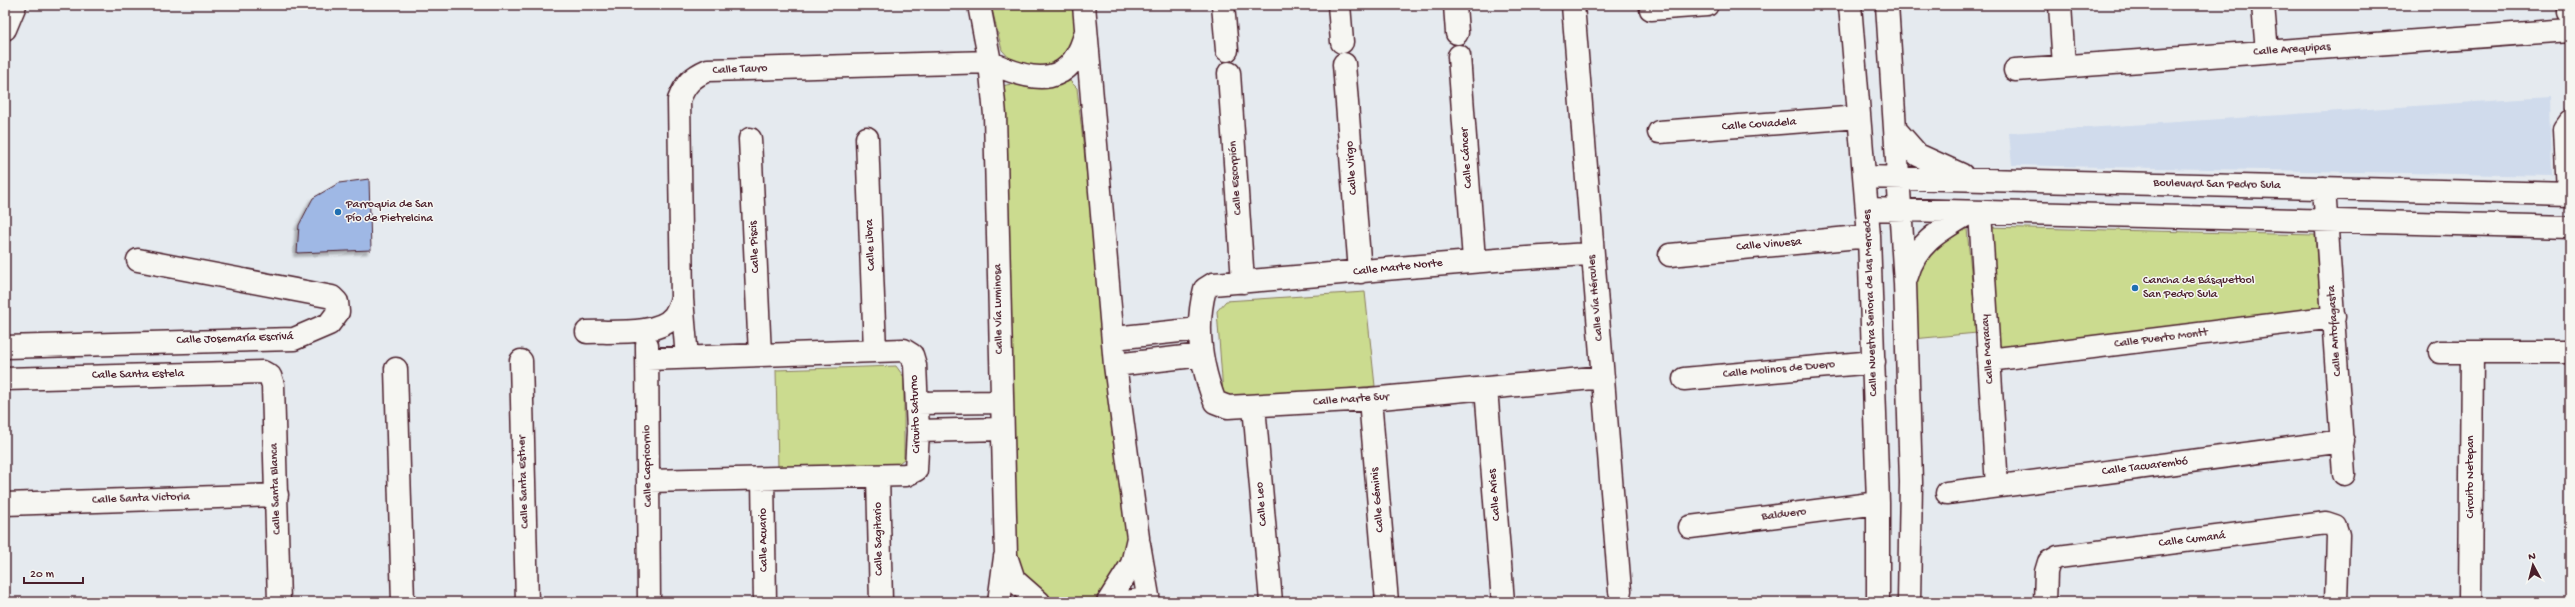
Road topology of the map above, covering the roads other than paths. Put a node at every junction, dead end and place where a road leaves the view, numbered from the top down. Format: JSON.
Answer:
{"nodes":[{"id":1,"x":979,"y":5,"type":"edge"},
{"id":2,"x":1084,"y":5,"type":"edge"},
{"id":3,"x":1223,"y":5,"type":"edge"},
{"id":4,"x":1339,"y":5,"type":"edge"},
{"id":5,"x":1455,"y":5,"type":"edge"},
{"id":6,"x":1573,"y":5,"type":"edge"},
{"id":7,"x":1707,"y":5,"type":"edge"},
{"id":8,"x":1850,"y":5,"type":"edge"},
{"id":9,"x":1887,"y":5,"type":"edge"},
{"id":10,"x":2060,"y":5,"type":"edge"},
{"id":11,"x":2263,"y":5,"type":"edge"},
{"id":12,"x":2570,"y":5,"type":"edge"},
{"id":13,"x":1652,"y":9,"type":"dead end"},
{"id":14,"x":2570,"y":12,"type":"edge"},
{"id":15,"x":2570,"y":30,"type":"edge"},
{"id":16,"x":1086,"y":31,"type":"junction"},
{"id":17,"x":1457,"y":33,"type":"dead end"},
{"id":18,"x":1342,"y":42,"type":"dead end"},
{"id":19,"x":1227,"y":50,"type":"dead end"},
{"id":20,"x":2266,"y":52,"type":"junction"},
{"id":21,"x":1459,"y":56,"type":"dead end"},
{"id":22,"x":990,"y":62,"type":"junction"},
{"id":23,"x":1344,"y":64,"type":"dead end"},
{"id":24,"x":2064,"y":66,"type":"junction"},
{"id":25,"x":2015,"y":70,"type":"dead end"},
{"id":26,"x":1229,"y":73,"type":"dead end"},
{"id":27,"x":1859,"y":117,"type":"junction"},
{"id":28,"x":2570,"y":122,"type":"edge"},
{"id":29,"x":1895,"y":129,"type":"junction"},
{"id":30,"x":1659,"y":132,"type":"dead end"},
{"id":31,"x":868,"y":138,"type":"dead end"},
{"id":32,"x":750,"y":139,"type":"dead end"},
{"id":33,"x":1865,"y":177,"type":"junction"},
{"id":34,"x":1898,"y":177,"type":"junction"},
{"id":35,"x":1972,"y":179,"type":"junction"},
{"id":36,"x":2324,"y":188,"type":"junction"},
{"id":37,"x":2569,"y":194,"type":"edge"},
{"id":38,"x":1867,"y":209,"type":"junction"},
{"id":39,"x":1901,"y":209,"type":"junction"},
{"id":40,"x":1975,"y":212,"type":"junction"},
{"id":41,"x":2326,"y":221,"type":"junction"},
{"id":42,"x":2570,"y":227,"type":"edge"},
{"id":43,"x":1869,"y":236,"type":"junction"},
{"id":44,"x":1593,"y":254,"type":"junction"},
{"id":45,"x":1670,"y":255,"type":"dead end"},
{"id":46,"x":138,"y":260,"type":"dead end"},
{"id":47,"x":1474,"y":260,"type":"junction"},
{"id":48,"x":1360,"y":272,"type":"junction"},
{"id":49,"x":1243,"y":282,"type":"junction"},
{"id":50,"x":1905,"y":283,"type":"junction"},
{"id":51,"x":1205,"y":289,"type":"joint"},
{"id":52,"x":682,"y":298,"type":"junction"},
{"id":53,"x":2334,"y":317,"type":"junction"},
{"id":54,"x":1199,"y":329,"type":"junction"},
{"id":55,"x":646,"y":330,"type":"junction"},
{"id":56,"x":587,"y":332,"type":"dead end"},
{"id":57,"x":1114,"y":338,"type":"junction"},
{"id":58,"x":5,"y":347,"type":"edge"},
{"id":59,"x":875,"y":351,"type":"junction"},
{"id":60,"x":2440,"y":352,"type":"dead end"},
{"id":61,"x":2472,"y":352,"type":"junction"},
{"id":62,"x":2570,"y":352,"type":"edge"},
{"id":63,"x":760,"y":355,"type":"junction"},
{"id":64,"x":1202,"y":355,"type":"junction"},
{"id":65,"x":687,"y":358,"type":"junction"},
{"id":66,"x":647,"y":359,"type":"junction"},
{"id":67,"x":1989,"y":360,"type":"junction"},
{"id":68,"x":521,"y":361,"type":"dead end"},
{"id":69,"x":1874,"y":362,"type":"junction"},
{"id":70,"x":1115,"y":365,"type":"junction"},
{"id":71,"x":396,"y":369,"type":"dead end"},
{"id":72,"x":270,"y":376,"type":"joint"},
{"id":73,"x":1603,"y":377,"type":"junction"},
{"id":74,"x":5,"y":379,"type":"edge"},
{"id":75,"x":1684,"y":379,"type":"dead end"},
{"id":76,"x":1486,"y":388,"type":"junction"},
{"id":77,"x":1370,"y":399,"type":"junction"},
{"id":78,"x":1001,"y":402,"type":"junction"},
{"id":79,"x":917,"y":403,"type":"junction"},
{"id":80,"x":1254,"y":406,"type":"junction"},
{"id":81,"x":1002,"y":429,"type":"junction"},
{"id":82,"x":918,"y":431,"type":"junction"},
{"id":83,"x":2342,"y":441,"type":"junction"},
{"id":84,"x":2344,"y":474,"type":"dead end"},
{"id":85,"x":878,"y":476,"type":"junction"},
{"id":86,"x":762,"y":479,"type":"junction"},
{"id":87,"x":648,"y":481,"type":"junction"},
{"id":88,"x":1911,"y":482,"type":"junction"},
{"id":89,"x":1997,"y":486,"type":"junction"},
{"id":90,"x":1947,"y":493,"type":"dead end"},
{"id":91,"x":1878,"y":494,"type":"junction"},
{"id":92,"x":277,"y":495,"type":"junction"},
{"id":93,"x":5,"y":504,"type":"edge"},
{"id":94,"x":1690,"y":527,"type":"dead end"},
{"id":95,"x":1138,"y":538,"type":"junction"},
{"id":96,"x":1006,"y":556,"type":"junction"},
{"id":97,"x":1620,"y":591,"type":"dead end"},
{"id":98,"x":1149,"y":600,"type":"edge"},
{"id":99,"x":279,"y":602,"type":"edge"},
{"id":100,"x":402,"y":602,"type":"edge"},
{"id":101,"x":527,"y":602,"type":"edge"},
{"id":102,"x":649,"y":602,"type":"edge"},
{"id":103,"x":765,"y":602,"type":"edge"},
{"id":104,"x":881,"y":602,"type":"edge"},
{"id":105,"x":999,"y":602,"type":"edge"},
{"id":106,"x":1039,"y":602,"type":"edge"},
{"id":107,"x":1108,"y":602,"type":"edge"},
{"id":108,"x":1126,"y":602,"type":"edge"},
{"id":109,"x":1271,"y":602,"type":"edge"},
{"id":110,"x":1387,"y":602,"type":"edge"},
{"id":111,"x":1503,"y":602,"type":"edge"},
{"id":112,"x":1878,"y":602,"type":"edge"},
{"id":113,"x":1909,"y":602,"type":"edge"},
{"id":114,"x":2045,"y":602,"type":"edge"},
{"id":115,"x":2336,"y":602,"type":"edge"},
{"id":116,"x":2470,"y":602,"type":"edge"}],
"edges":[{"from":1,"to":22,"type":"street","name":"Calle Vía Luminosa"},
{"from":2,"to":16,"type":"street"},
{"from":3,"to":19,"type":"street"},
{"from":4,"to":18,"type":"street"},
{"from":5,"to":17,"type":"street"},
{"from":6,"to":44,"type":"street","name":"Calle Vía Hércules"},
{"from":7,"to":13,"type":"street"},
{"from":8,"to":27,"type":"street","name":"Calle Nuestra Señora de las Mercedes"},
{"from":9,"to":29,"type":"street"},
{"from":10,"to":24,"type":"street"},
{"from":11,"to":20,"type":"street"},
{"from":12,"to":14,"type":"street"},
{"from":15,"to":20,"type":"street","name":"Calle Arequipas"},
{"from":16,"to":22,"type":"street"},
{"from":16,"to":57,"type":"street"},
{"from":20,"to":24,"type":"street","name":"Calle Arequipas"},
{"from":21,"to":47,"type":"street","name":"Calle Cáncer"},
{"from":22,"to":52,"type":"street","name":"Calle Tauro"},
{"from":22,"to":78,"type":"street","name":"Calle Vía Luminosa"},
{"from":23,"to":48,"type":"street","name":"Calle Virgo"},
{"from":24,"to":25,"type":"street","name":"Calle Arequipas"},
{"from":26,"to":49,"type":"street","name":"Calle Escorpión"},
{"from":27,"to":30,"type":"street","name":"Calle Covadela"},
{"from":27,"to":33,"type":"street","name":"Calle Nuestra Señora de las Mercedes"},
{"from":28,"to":37,"type":"street"},
{"from":29,"to":34,"type":"street"},
{"from":29,"to":35,"type":"street"},
{"from":31,"to":59,"type":"street","name":"Calle Libra"},
{"from":32,"to":63,"type":"street","name":"Calle Piscis"},
{"from":33,"to":34,"type":"street","name":"Boulevard San Pedro Sula"},
{"from":33,"to":38,"type":"street","name":"Calle Nuestra Señora de las Mercedes"},
{"from":34,"to":35,"type":"street","name":"Boulevard San Pedro Sula"},
{"from":34,"to":39,"type":"street"},
{"from":35,"to":36,"type":"street","name":"Boulevard San Pedro Sula"},
{"from":36,"to":37,"type":"street","name":"Boulevard San Pedro Sula"},
{"from":36,"to":41,"type":"street","name":"Calle Antofagasta"},
{"from":38,"to":39,"type":"street"},
{"from":38,"to":43,"type":"street","name":"Calle Nuestra Señora de las Mercedes"},
{"from":39,"to":40,"type":"street"},
{"from":39,"to":50,"type":"street"},
{"from":40,"to":41,"type":"street"},
{"from":40,"to":50,"type":"street"},
{"from":40,"to":67,"type":"street","name":"Calle Maracay"},
{"from":41,"to":42,"type":"street"},
{"from":41,"to":53,"type":"street","name":"Calle Antofagasta"},
{"from":43,"to":45,"type":"street","name":"Calle Vinuesa"},
{"from":43,"to":69,"type":"street","name":"Calle Nuestra Señora de las Mercedes"},
{"from":44,"to":47,"type":"street","name":"Calle Marte Norte"},
{"from":44,"to":73,"type":"street","name":"Calle Vía Hércules"},
{"from":46,"to":58,"type":"street","name":"Calle Josemaría Escrivá"},
{"from":47,"to":48,"type":"street","name":"Calle Marte Norte"},
{"from":48,"to":49,"type":"street","name":"Calle Marte Norte"},
{"from":49,"to":51,"type":"street","name":"Calle Marte Norte"},
{"from":50,"to":88,"type":"street"},
{"from":51,"to":54,"type":"street","name":"Calle Marte Sur"},
{"from":52,"to":55,"type":"street","name":"Calle Tauro"},
{"from":52,"to":65,"type":"street","name":"Calle Tauro"},
{"from":53,"to":67,"type":"street","name":"Calle Puerto Montt"},
{"from":53,"to":83,"type":"street","name":"Calle Antofagasta"},
{"from":54,"to":57,"type":"street"},
{"from":54,"to":64,"type":"street","name":"Calle Marte Sur"},
{"from":55,"to":56,"type":"street","name":"Calle Tauro"},
{"from":55,"to":66,"type":"street","name":"Calle Capricornio"},
{"from":57,"to":70,"type":"street"},
{"from":59,"to":63,"type":"street","name":"Circuito Saturno"},
{"from":59,"to":79,"type":"street","name":"Circuito Saturno"},
{"from":60,"to":61,"type":"street"},
{"from":61,"to":62,"type":"street"},
{"from":61,"to":116,"type":"street","name":"Circuito Netepan"},
{"from":63,"to":65,"type":"street","name":"Circuito Saturno"},
{"from":64,"to":70,"type":"street"},
{"from":64,"to":80,"type":"street","name":"Calle Marte Sur"},
{"from":65,"to":66,"type":"street","name":"Circuito Saturno"},
{"from":66,"to":87,"type":"street","name":"Calle Capricornio"},
{"from":67,"to":89,"type":"street","name":"Calle Maracay"},
{"from":68,"to":101,"type":"street","name":"Calle Santa Esther"},
{"from":69,"to":75,"type":"street","name":"Calle Molinos de Duero"},
{"from":69,"to":91,"type":"street","name":"Calle Nuestra Señora de las Mercedes"},
{"from":70,"to":95,"type":"street"},
{"from":71,"to":100,"type":"street"},
{"from":72,"to":74,"type":"street","name":"Calle Santa Estela"},
{"from":72,"to":92,"type":"street","name":"Calle Santa Blanca"},
{"from":73,"to":76,"type":"street","name":"Calle Marte Sur"},
{"from":73,"to":97,"type":"street","name":"Calle Vía Hércules"},
{"from":76,"to":77,"type":"street","name":"Calle Marte Sur"},
{"from":76,"to":111,"type":"street","name":"Calle Aries"},
{"from":77,"to":80,"type":"street","name":"Calle Marte Sur"},
{"from":77,"to":110,"type":"street","name":"Calle Géminis"},
{"from":78,"to":79,"type":"street"},
{"from":78,"to":81,"type":"street","name":"Calle Vía Luminosa"},
{"from":79,"to":82,"type":"street","name":"Circuito Saturno"},
{"from":80,"to":109,"type":"street","name":"Calle Leo"},
{"from":81,"to":82,"type":"street"},
{"from":81,"to":96,"type":"street","name":"Calle Vía Luminosa"},
{"from":82,"to":85,"type":"street","name":"Circuito Saturno"},
{"from":83,"to":84,"type":"street","name":"Calle Antofagasta"},
{"from":83,"to":89,"type":"street","name":"Calle Tacuarembó"},
{"from":85,"to":86,"type":"street","name":"Circuito Saturno"},
{"from":85,"to":104,"type":"street","name":"Calle Sagitario"},
{"from":86,"to":87,"type":"street","name":"Circuito Saturno"},
{"from":86,"to":103,"type":"street","name":"Calle Acuario"},
{"from":87,"to":102,"type":"street","name":"Calle Capricornio"},
{"from":88,"to":91,"type":"street","name":"Balduero"},
{"from":88,"to":113,"type":"street"},
{"from":89,"to":90,"type":"street","name":"Calle Tacuarembó"},
{"from":91,"to":94,"type":"street","name":"Balduero"},
{"from":91,"to":112,"type":"street","name":"Calle Nuestra Señora de las Mercedes"},
{"from":92,"to":93,"type":"street","name":"Calle Santa Victoria"},
{"from":92,"to":99,"type":"street","name":"Calle Santa Blanca"},
{"from":95,"to":98,"type":"street"},
{"from":95,"to":107,"type":"street"},
{"from":96,"to":105,"type":"street"},
{"from":96,"to":106,"type":"street","name":"Calle Vía Luminosa"},
{"from":98,"to":108,"type":"street"},
{"from":114,"to":115,"type":"street","name":"Calle Cumaná"}]}
